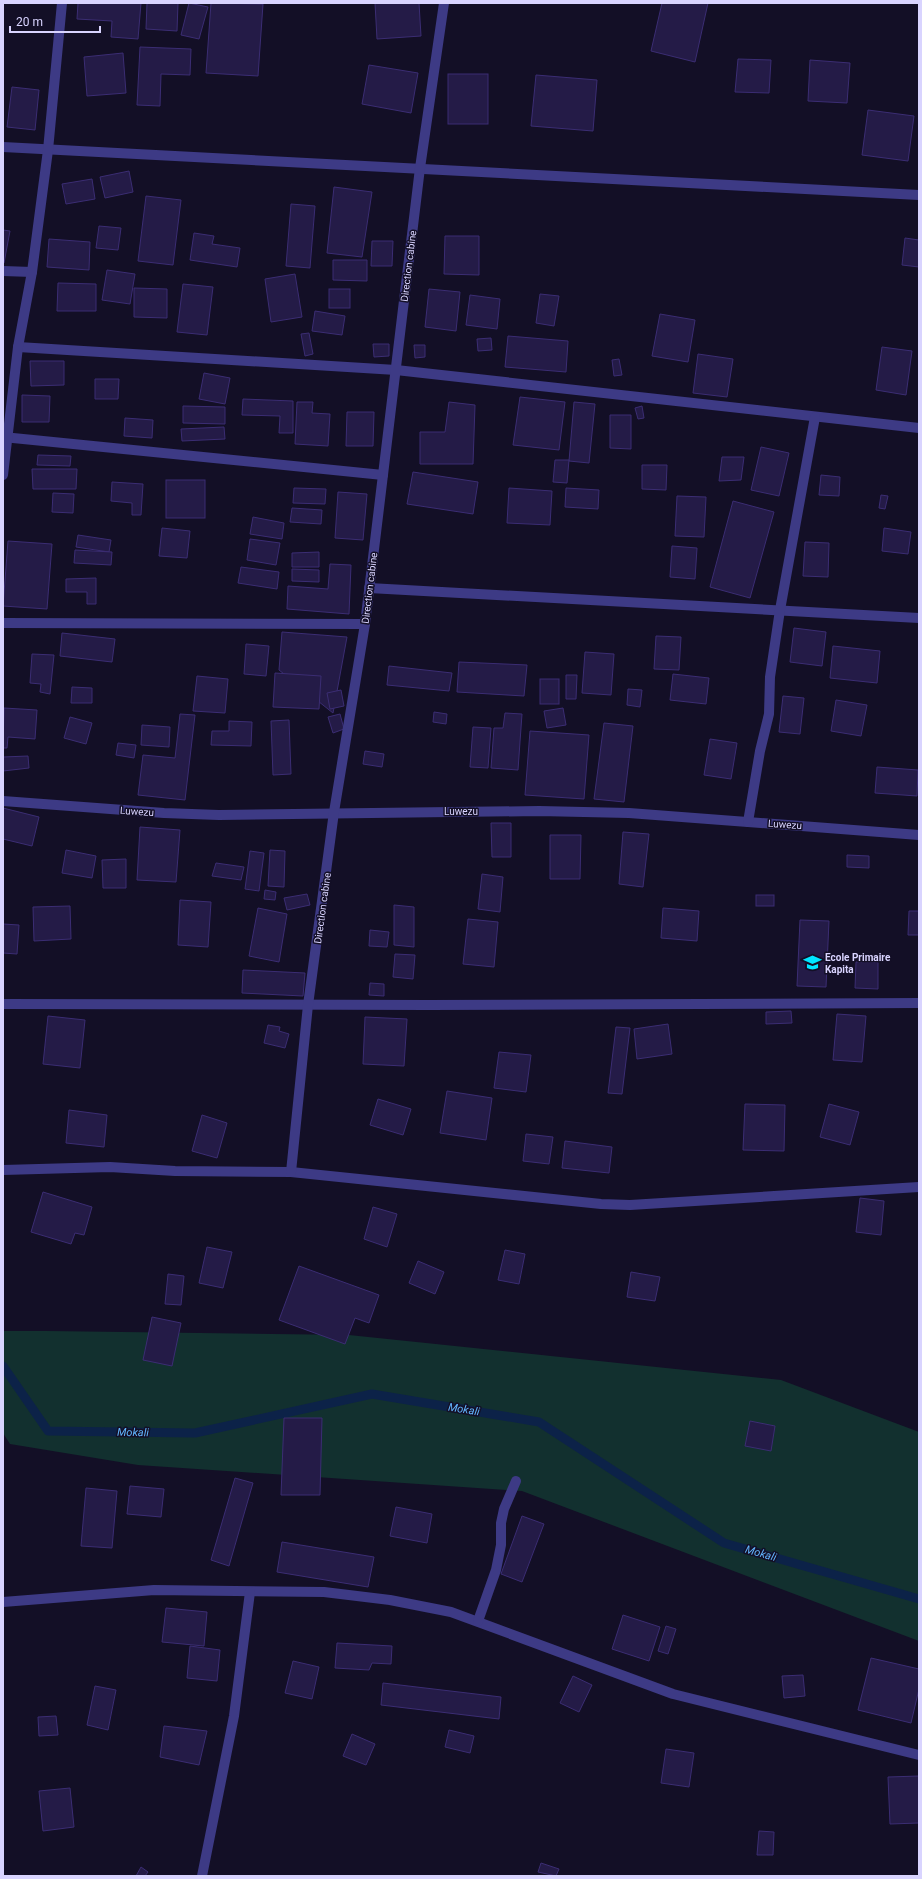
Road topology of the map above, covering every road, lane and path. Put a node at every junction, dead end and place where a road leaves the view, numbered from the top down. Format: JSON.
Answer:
{"nodes":[{"id":1,"x":62,"y":3,"type":"edge"},
{"id":2,"x":444,"y":3,"type":"edge"},
{"id":3,"x":3,"y":146,"type":"edge"},
{"id":4,"x":48,"y":150,"type":"junction"},
{"id":5,"x":420,"y":168,"type":"junction"},
{"id":6,"x":919,"y":195,"type":"edge"},
{"id":7,"x":3,"y":271,"type":"edge"},
{"id":8,"x":32,"y":272,"type":"junction"},
{"id":9,"x":18,"y":347,"type":"junction"},
{"id":10,"x":396,"y":370,"type":"junction"},
{"id":11,"x":815,"y":417,"type":"junction"},
{"id":12,"x":919,"y":428,"type":"edge"},
{"id":13,"x":5,"y":437,"type":"edge"},
{"id":14,"x":3,"y":475,"type":"edge"},
{"id":15,"x":383,"y":475,"type":"junction"},
{"id":16,"x":369,"y":588,"type":"junction"},
{"id":17,"x":780,"y":610,"type":"junction"},
{"id":18,"x":919,"y":618,"type":"edge"},
{"id":19,"x":3,"y":623,"type":"edge"},
{"id":20,"x":365,"y":624,"type":"junction"},
{"id":21,"x":3,"y":801,"type":"edge"},
{"id":22,"x":334,"y":812,"type":"junction"},
{"id":23,"x":748,"y":822,"type":"junction"},
{"id":24,"x":919,"y":835,"type":"edge"},
{"id":25,"x":919,"y":1003,"type":"edge"},
{"id":26,"x":3,"y":1004,"type":"edge"},
{"id":27,"x":308,"y":1005,"type":"junction"},
{"id":28,"x":3,"y":1170,"type":"edge"},
{"id":29,"x":291,"y":1172,"type":"junction"},
{"id":30,"x":919,"y":1187,"type":"edge"},
{"id":31,"x":516,"y":1481,"type":"dead end"},
{"id":32,"x":250,"y":1592,"type":"junction"},
{"id":33,"x":3,"y":1602,"type":"edge"},
{"id":34,"x":478,"y":1621,"type":"junction"},
{"id":35,"x":919,"y":1755,"type":"edge"},
{"id":36,"x":202,"y":1876,"type":"edge"}],
"edges":[{"from":1,"to":4,"type":"street"},
{"from":2,"to":5,"type":"street","name":"Direction cabine"},
{"from":3,"to":4,"type":"street"},
{"from":4,"to":5,"type":"street"},
{"from":4,"to":8,"type":"street"},
{"from":5,"to":6,"type":"street"},
{"from":5,"to":10,"type":"street","name":"Direction cabine"},
{"from":7,"to":8,"type":"street"},
{"from":8,"to":9,"type":"street"},
{"from":9,"to":10,"type":"street"},
{"from":9,"to":13,"type":"street"},
{"from":10,"to":11,"type":"street"},
{"from":10,"to":15,"type":"street","name":"Direction cabine"},
{"from":11,"to":12,"type":"street"},
{"from":11,"to":17,"type":"street"},
{"from":13,"to":14,"type":"street"},
{"from":13,"to":15,"type":"street"},
{"from":15,"to":16,"type":"street","name":"Direction cabine"},
{"from":16,"to":17,"type":"street"},
{"from":16,"to":20,"type":"street","name":"Direction cabine"},
{"from":17,"to":18,"type":"street"},
{"from":17,"to":23,"type":"street"},
{"from":19,"to":20,"type":"street"},
{"from":20,"to":22,"type":"street","name":"Direction cabine"},
{"from":21,"to":22,"type":"street","name":"Luwezu"},
{"from":22,"to":23,"type":"street","name":"Luwezu"},
{"from":22,"to":27,"type":"street","name":"Direction cabine"},
{"from":23,"to":24,"type":"street","name":"Luwezu"},
{"from":25,"to":27,"type":"street"},
{"from":26,"to":27,"type":"street"},
{"from":27,"to":29,"type":"street","name":"Direction cabine"},
{"from":28,"to":29,"type":"street"},
{"from":29,"to":30,"type":"street"},
{"from":31,"to":34,"type":"street"},
{"from":32,"to":33,"type":"street"},
{"from":32,"to":34,"type":"street"},
{"from":32,"to":36,"type":"street"},
{"from":34,"to":35,"type":"street"}]}
